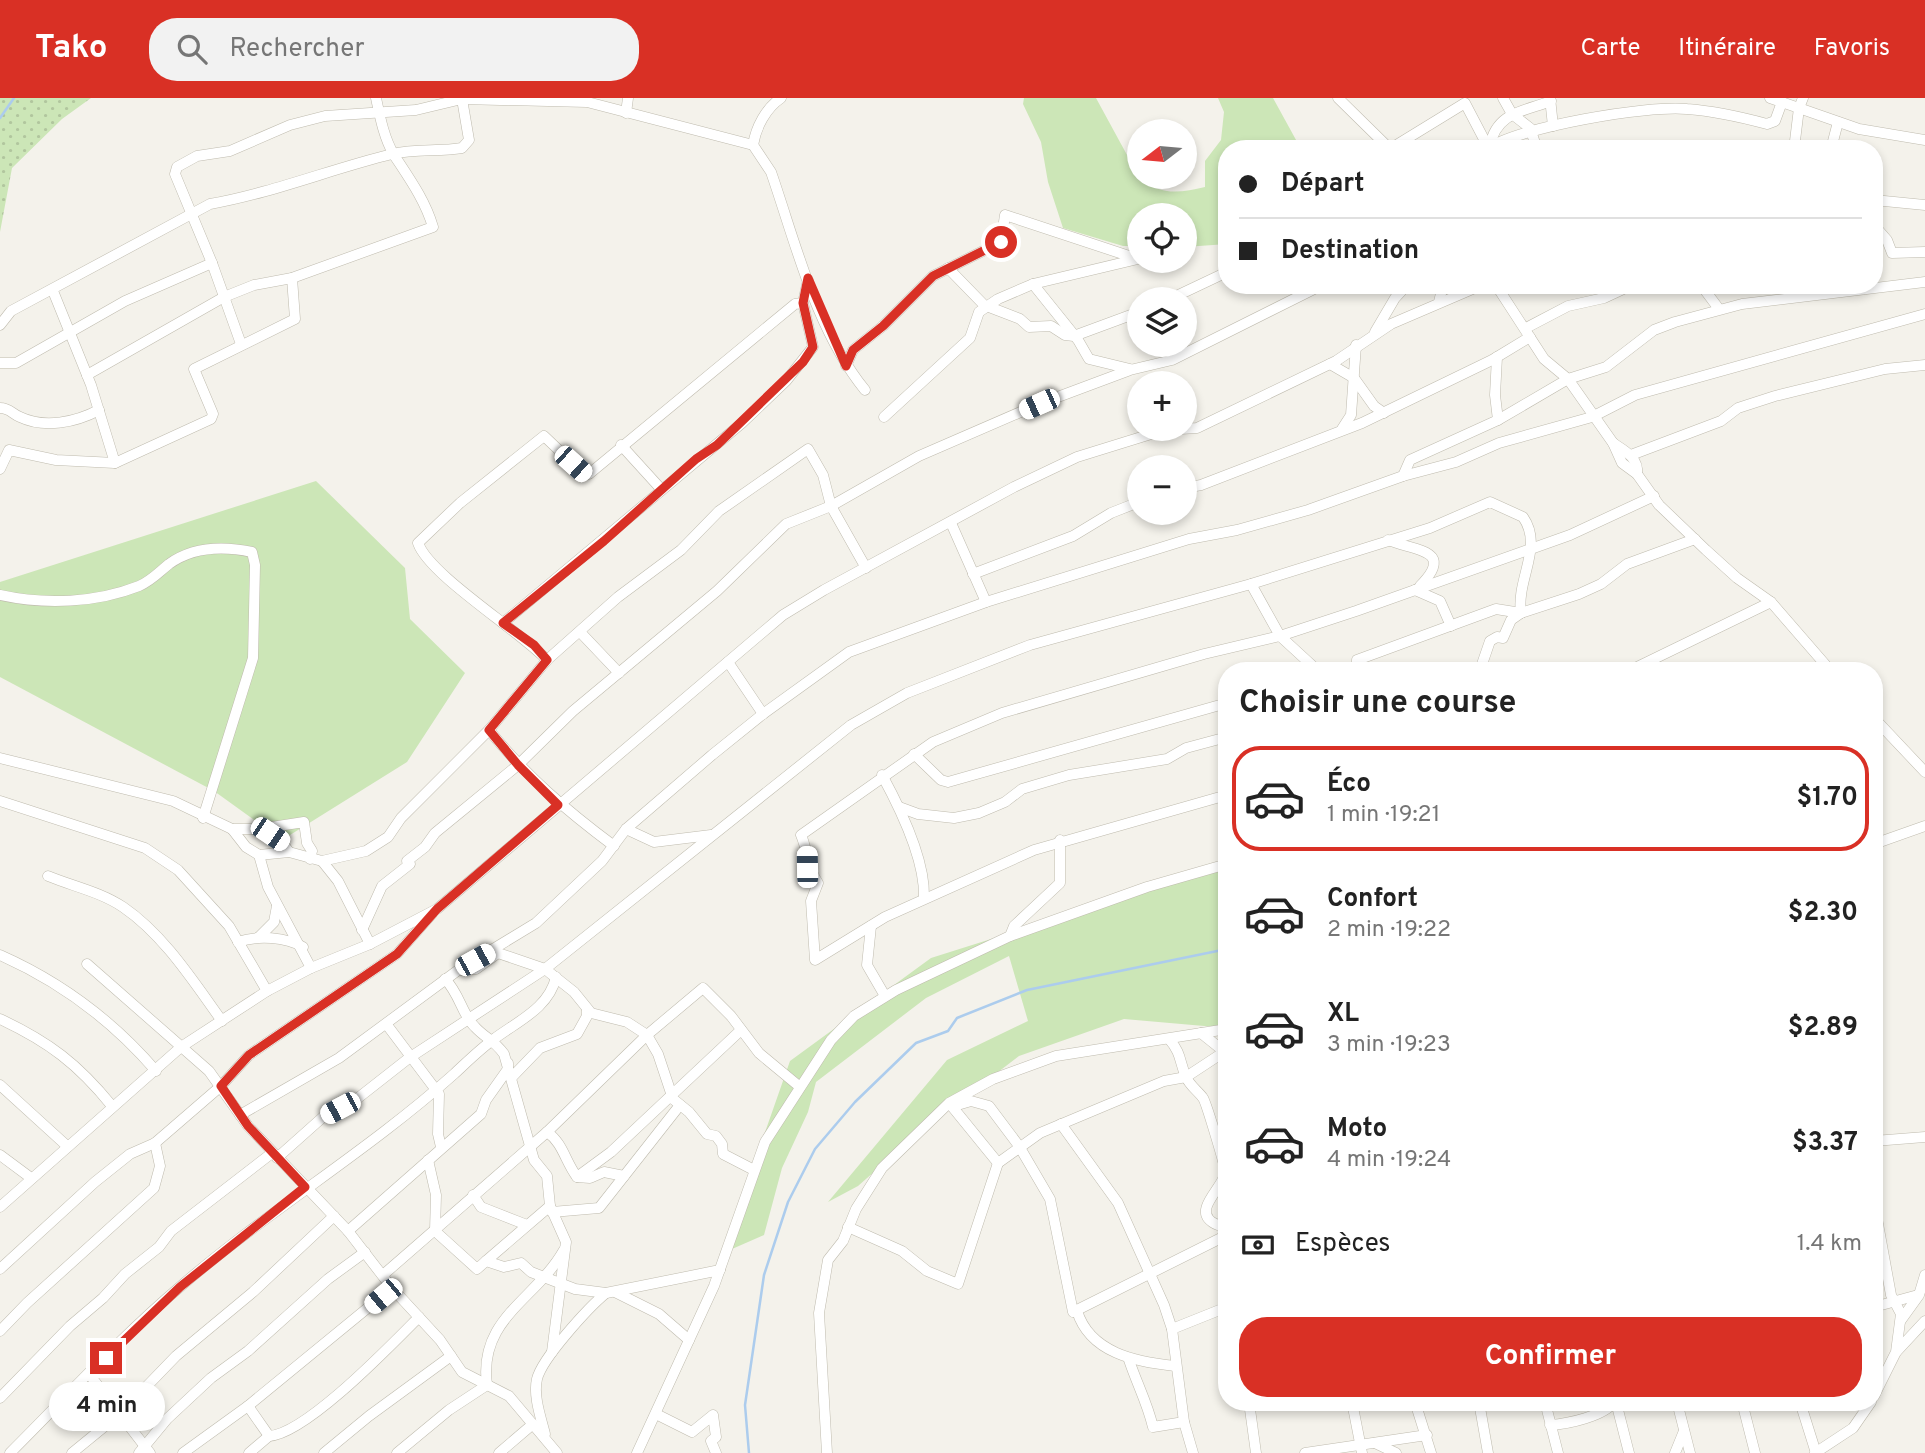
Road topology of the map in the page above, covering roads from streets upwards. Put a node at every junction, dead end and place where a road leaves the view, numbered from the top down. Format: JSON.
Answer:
{"nodes":[{"id":1,"x":376,"y":98,"type":"edge"},
{"id":2,"x":628,"y":98,"type":"edge"},
{"id":3,"x":781,"y":98,"type":"edge"},
{"id":4,"x":1338,"y":98,"type":"edge"},
{"id":5,"x":1503,"y":98,"type":"edge"},
{"id":6,"x":1770,"y":98,"type":"edge"},
{"id":7,"x":462,"y":99,"type":"edge"},
{"id":8,"x":1550,"y":100,"type":"edge"},
{"id":9,"x":1782,"y":102,"type":"junction"},
{"id":10,"x":1801,"y":103,"type":"edge"},
{"id":11,"x":379,"y":111,"type":"junction"},
{"id":12,"x":626,"y":113,"type":"junction"},
{"id":13,"x":1512,"y":114,"type":"junction"},
{"id":14,"x":1838,"y":122,"type":"junction"},
{"id":15,"x":1553,"y":126,"type":"junction"},
{"id":16,"x":1532,"y":133,"type":"junction"},
{"id":17,"x":1381,"y":140,"type":"edge"},
{"id":18,"x":1405,"y":140,"type":"edge"},
{"id":19,"x":1484,"y":140,"type":"edge"},
{"id":20,"x":1492,"y":140,"type":"edge"},
{"id":21,"x":1510,"y":140,"type":"edge"},
{"id":22,"x":1534,"y":140,"type":"edge"},
{"id":23,"x":1795,"y":140,"type":"edge"},
{"id":24,"x":1833,"y":140,"type":"edge"},
{"id":25,"x":1925,"y":140,"type":"edge"},
{"id":26,"x":753,"y":145,"type":"junction"},
{"id":27,"x":393,"y":154,"type":"junction"},
{"id":28,"x":1883,"y":201,"type":"edge"},
{"id":29,"x":1925,"y":205,"type":"edge"},
{"id":30,"x":193,"y":213,"type":"junction"},
{"id":31,"x":1883,"y":235,"type":"edge"},
{"id":32,"x":1925,"y":252,"type":"edge"},
{"id":33,"x":212,"y":263,"type":"junction"},
{"id":34,"x":948,"y":268,"type":"junction"},
{"id":35,"x":1218,"y":276,"type":"edge"},
{"id":36,"x":292,"y":278,"type":"junction"},
{"id":37,"x":808,"y":278,"type":"junction"},
{"id":38,"x":1925,"y":282,"type":"edge"},
{"id":39,"x":1033,"y":284,"type":"junction"},
{"id":40,"x":1883,"y":285,"type":"edge"},
{"id":41,"x":1195,"y":287,"type":"edge"},
{"id":42,"x":52,"y":291,"type":"junction"},
{"id":43,"x":1304,"y":294,"type":"edge"},
{"id":44,"x":1399,"y":294,"type":"edge"},
{"id":45,"x":1441,"y":294,"type":"edge"},
{"id":46,"x":1459,"y":294,"type":"edge"},
{"id":47,"x":1502,"y":294,"type":"edge"},
{"id":48,"x":1611,"y":294,"type":"edge"},
{"id":49,"x":1708,"y":294,"type":"edge"},
{"id":50,"x":1801,"y":294,"type":"edge"},
{"id":51,"x":1792,"y":296,"type":"joint"},
{"id":52,"x":224,"y":297,"type":"junction"},
{"id":53,"x":1439,"y":302,"type":"junction"},
{"id":54,"x":803,"y":303,"type":"junction"},
{"id":55,"x":990,"y":306,"type":"junction"},
{"id":56,"x":1719,"y":309,"type":"junction"},
{"id":57,"x":1925,"y":314,"type":"edge"},
{"id":58,"x":1127,"y":316,"type":"edge"},
{"id":59,"x":0,"y":325,"type":"edge"},
{"id":60,"x":1528,"y":332,"type":"junction"},
{"id":61,"x":1375,"y":333,"type":"junction"},
{"id":62,"x":70,"y":334,"type":"junction"},
{"id":63,"x":1074,"y":336,"type":"junction"},
{"id":64,"x":241,"y":344,"type":"junction"},
{"id":65,"x":1356,"y":345,"type":"junction"},
{"id":66,"x":1497,"y":356,"type":"junction"},
{"id":67,"x":0,"y":363,"type":"edge"},
{"id":68,"x":1330,"y":364,"type":"junction"},
{"id":69,"x":1925,"y":365,"type":"edge"},
{"id":70,"x":846,"y":366,"type":"junction"},
{"id":71,"x":1130,"y":370,"type":"junction"},
{"id":72,"x":87,"y":375,"type":"junction"},
{"id":73,"x":1354,"y":379,"type":"junction"},
{"id":74,"x":1567,"y":379,"type":"junction"},
{"id":75,"x":865,"y":390,"type":"dead end"},
{"id":76,"x":0,"y":408,"type":"edge"},
{"id":77,"x":99,"y":410,"type":"junction"},
{"id":78,"x":1384,"y":413,"type":"junction"},
{"id":79,"x":884,"y":417,"type":"dead end"},
{"id":80,"x":1592,"y":417,"type":"junction"},
{"id":81,"x":1498,"y":420,"type":"junction"},
{"id":82,"x":1342,"y":429,"type":"junction"},
{"id":83,"x":1613,"y":443,"type":"junction"},
{"id":84,"x":621,"y":445,"type":"junction"},
{"id":85,"x":1631,"y":455,"type":"junction"},
{"id":86,"x":115,"y":463,"type":"junction"},
{"id":87,"x":0,"y":469,"type":"edge"},
{"id":88,"x":1637,"y":474,"type":"junction"},
{"id":89,"x":1403,"y":476,"type":"junction"},
{"id":90,"x":1197,"y":486,"type":"edge"},
{"id":91,"x":660,"y":489,"type":"junction"},
{"id":92,"x":1654,"y":496,"type":"junction"},
{"id":93,"x":831,"y":506,"type":"junction"},
{"id":94,"x":1127,"y":507,"type":"edge"},
{"id":95,"x":951,"y":523,"type":"junction"},
{"id":96,"x":1695,"y":539,"type":"junction"},
{"id":97,"x":1388,"y":540,"type":"junction"},
{"id":98,"x":1533,"y":547,"type":"junction"},
{"id":99,"x":866,"y":568,"type":"junction"},
{"id":100,"x":972,"y":574,"type":"junction"},
{"id":101,"x":1251,"y":584,"type":"junction"},
{"id":102,"x":1416,"y":590,"type":"junction"},
{"id":103,"x":0,"y":595,"type":"edge"},
{"id":104,"x":1771,"y":602,"type":"junction"},
{"id":105,"x":986,"y":603,"type":"junction"},
{"id":106,"x":1521,"y":613,"type":"junction"},
{"id":107,"x":503,"y":623,"type":"junction"},
{"id":108,"x":1451,"y":626,"type":"junction"},
{"id":109,"x":581,"y":633,"type":"junction"},
{"id":110,"x":1280,"y":636,"type":"junction"},
{"id":111,"x":547,"y":660,"type":"junction"},
{"id":112,"x":729,"y":662,"type":"junction"},
{"id":113,"x":1308,"y":662,"type":"edge"},
{"id":114,"x":1357,"y":662,"type":"edge"},
{"id":115,"x":1483,"y":662,"type":"edge"},
{"id":116,"x":1647,"y":662,"type":"edge"},
{"id":117,"x":1823,"y":662,"type":"edge"},
{"id":118,"x":619,"y":673,"type":"junction"},
{"id":119,"x":1218,"y":705,"type":"edge"},
{"id":120,"x":763,"y":714,"type":"junction"},
{"id":121,"x":1883,"y":728,"type":"edge"},
{"id":122,"x":489,"y":730,"type":"junction"},
{"id":123,"x":1218,"y":739,"type":"edge"},
{"id":124,"x":914,"y":754,"type":"junction"},
{"id":125,"x":0,"y":758,"type":"edge"},
{"id":126,"x":518,"y":765,"type":"junction"},
{"id":127,"x":1925,"y":772,"type":"edge"},
{"id":128,"x":883,"y":775,"type":"junction"},
{"id":129,"x":1218,"y":797,"type":"edge"},
{"id":130,"x":0,"y":801,"type":"edge"},
{"id":131,"x":558,"y":805,"type":"junction"},
{"id":132,"x":899,"y":807,"type":"junction"},
{"id":133,"x":203,"y":818,"type":"junction"},
{"id":134,"x":1925,"y":826,"type":"edge"},
{"id":135,"x":232,"y":829,"type":"junction"},
{"id":136,"x":626,"y":829,"type":"junction"},
{"id":137,"x":255,"y":831,"type":"junction"},
{"id":138,"x":711,"y":835,"type":"junction"},
{"id":139,"x":1060,"y":840,"type":"junction"},
{"id":140,"x":1883,"y":841,"type":"edge"},
{"id":141,"x":614,"y":846,"type":"junction"},
{"id":142,"x":289,"y":852,"type":"junction"},
{"id":143,"x":259,"y":855,"type":"junction"},
{"id":144,"x":310,"y":859,"type":"junction"},
{"id":145,"x":322,"y":861,"type":"junction"},
{"id":146,"x":1218,"y":867,"type":"edge"},
{"id":147,"x":48,"y":877,"type":"dead end"},
{"id":148,"x":924,"y":897,"type":"junction"},
{"id":149,"x":277,"y":906,"type":"junction"},
{"id":150,"x":437,"y":909,"type":"junction"},
{"id":151,"x":871,"y":926,"type":"junction"},
{"id":152,"x":362,"y":930,"type":"junction"},
{"id":153,"x":1010,"y":936,"type":"junction"},
{"id":154,"x":259,"y":937,"type":"junction"},
{"id":155,"x":238,"y":942,"type":"junction"},
{"id":156,"x":370,"y":944,"type":"junction"},
{"id":157,"x":303,"y":947,"type":"junction"},
{"id":158,"x":0,"y":955,"type":"edge"},
{"id":159,"x":87,"y":964,"type":"dead end"},
{"id":160,"x":311,"y":968,"type":"junction"},
{"id":161,"x":545,"y":969,"type":"junction"},
{"id":162,"x":457,"y":971,"type":"junction"},
{"id":163,"x":556,"y":977,"type":"junction"},
{"id":164,"x":445,"y":979,"type":"junction"},
{"id":165,"x":267,"y":991,"type":"junction"},
{"id":166,"x":885,"y":996,"type":"junction"},
{"id":167,"x":587,"y":1009,"type":"junction"},
{"id":168,"x":0,"y":1019,"type":"edge"},
{"id":169,"x":469,"y":1019,"type":"junction"},
{"id":170,"x":222,"y":1021,"type":"junction"},
{"id":171,"x":387,"y":1025,"type":"junction"},
{"id":172,"x":741,"y":1030,"type":"junction"},
{"id":173,"x":1218,"y":1031,"type":"edge"},
{"id":174,"x":1201,"y":1034,"type":"junction"},
{"id":175,"x":647,"y":1035,"type":"junction"},
{"id":176,"x":494,"y":1039,"type":"junction"},
{"id":177,"x":1168,"y":1039,"type":"junction"},
{"id":178,"x":181,"y":1047,"type":"junction"},
{"id":179,"x":1218,"y":1047,"type":"edge"},
{"id":180,"x":1218,"y":1056,"type":"edge"},
{"id":181,"x":409,"y":1058,"type":"junction"},
{"id":182,"x":509,"y":1062,"type":"junction"},
{"id":183,"x":156,"y":1071,"type":"junction"},
{"id":184,"x":513,"y":1076,"type":"junction"},
{"id":185,"x":1186,"y":1077,"type":"junction"},
{"id":186,"x":0,"y":1085,"type":"edge"},
{"id":187,"x":221,"y":1086,"type":"junction"},
{"id":188,"x":800,"y":1087,"type":"junction"},
{"id":189,"x":436,"y":1090,"type":"junction"},
{"id":190,"x":671,"y":1094,"type":"junction"},
{"id":191,"x":680,"y":1105,"type":"junction"},
{"id":192,"x":951,"y":1105,"type":"junction"},
{"id":193,"x":112,"y":1106,"type":"junction"},
{"id":194,"x":240,"y":1115,"type":"junction"},
{"id":195,"x":1061,"y":1124,"type":"junction"},
{"id":196,"x":547,"y":1132,"type":"junction"},
{"id":197,"x":1925,"y":1137,"type":"edge"},
{"id":198,"x":1883,"y":1138,"type":"edge"},
{"id":199,"x":155,"y":1143,"type":"junction"},
{"id":200,"x":531,"y":1145,"type":"junction"},
{"id":201,"x":67,"y":1146,"type":"junction"},
{"id":202,"x":1019,"y":1146,"type":"junction"},
{"id":203,"x":1218,"y":1146,"type":"edge"},
{"id":204,"x":441,"y":1147,"type":"junction"},
{"id":205,"x":0,"y":1155,"type":"edge"},
{"id":206,"x":275,"y":1155,"type":"junction"},
{"id":207,"x":428,"y":1160,"type":"junction"},
{"id":208,"x":998,"y":1164,"type":"junction"},
{"id":209,"x":754,"y":1170,"type":"junction"},
{"id":210,"x":624,"y":1176,"type":"junction"},
{"id":211,"x":577,"y":1177,"type":"junction"},
{"id":212,"x":31,"y":1178,"type":"junction"},
{"id":213,"x":305,"y":1187,"type":"junction"},
{"id":214,"x":1218,"y":1189,"type":"edge"},
{"id":215,"x":472,"y":1195,"type":"junction"},
{"id":216,"x":0,"y":1207,"type":"edge"},
{"id":217,"x":551,"y":1209,"type":"junction"},
{"id":218,"x":334,"y":1216,"type":"junction"},
{"id":219,"x":1218,"y":1224,"type":"edge"},
{"id":220,"x":527,"y":1225,"type":"junction"},
{"id":221,"x":848,"y":1227,"type":"junction"},
{"id":222,"x":348,"y":1231,"type":"junction"},
{"id":223,"x":435,"y":1231,"type":"junction"},
{"id":224,"x":1218,"y":1240,"type":"edge"},
{"id":225,"x":1883,"y":1247,"type":"edge"},
{"id":226,"x":565,"y":1248,"type":"junction"},
{"id":227,"x":365,"y":1252,"type":"junction"},
{"id":228,"x":486,"y":1261,"type":"junction"},
{"id":229,"x":0,"y":1269,"type":"edge"},
{"id":230,"x":720,"y":1269,"type":"junction"},
{"id":231,"x":383,"y":1275,"type":"junction"},
{"id":232,"x":1925,"y":1275,"type":"edge"},
{"id":233,"x":545,"y":1276,"type":"junction"},
{"id":234,"x":1150,"y":1276,"type":"junction"},
{"id":235,"x":561,"y":1282,"type":"junction"},
{"id":236,"x":393,"y":1288,"type":"junction"},
{"id":237,"x":611,"y":1292,"type":"junction"},
{"id":238,"x":1919,"y":1295,"type":"junction"},
{"id":239,"x":1894,"y":1301,"type":"junction"},
{"id":240,"x":1883,"y":1304,"type":"edge"},
{"id":241,"x":1077,"y":1311,"type":"junction"},
{"id":242,"x":1218,"y":1311,"type":"edge"},
{"id":243,"x":419,"y":1317,"type":"junction"},
{"id":244,"x":1900,"y":1321,"type":"junction"},
{"id":245,"x":1925,"y":1321,"type":"edge"},
{"id":246,"x":1172,"y":1329,"type":"junction"},
{"id":247,"x":0,"y":1331,"type":"edge"},
{"id":248,"x":689,"y":1340,"type":"junction"},
{"id":249,"x":552,"y":1352,"type":"junction"},
{"id":250,"x":1896,"y":1352,"type":"junction"},
{"id":251,"x":451,"y":1356,"type":"junction"},
{"id":252,"x":1129,"y":1360,"type":"junction"},
{"id":253,"x":1175,"y":1366,"type":"junction"},
{"id":254,"x":89,"y":1374,"type":"junction"},
{"id":255,"x":1883,"y":1378,"type":"edge"},
{"id":256,"x":487,"y":1385,"type":"junction"},
{"id":257,"x":0,"y":1398,"type":"edge"},
{"id":258,"x":248,"y":1406,"type":"junction"},
{"id":259,"x":1250,"y":1411,"type":"edge"},
{"id":260,"x":1354,"y":1411,"type":"edge"},
{"id":261,"x":1418,"y":1411,"type":"edge"},
{"id":262,"x":1481,"y":1411,"type":"edge"},
{"id":263,"x":1547,"y":1411,"type":"edge"},
{"id":264,"x":1602,"y":1411,"type":"edge"},
{"id":265,"x":1617,"y":1411,"type":"edge"},
{"id":266,"x":1679,"y":1411,"type":"edge"},
{"id":267,"x":1744,"y":1411,"type":"edge"},
{"id":268,"x":1803,"y":1411,"type":"edge"},
{"id":269,"x":1865,"y":1411,"type":"edge"},
{"id":270,"x":121,"y":1412,"type":"junction"},
{"id":271,"x":656,"y":1413,"type":"junction"},
{"id":272,"x":1184,"y":1422,"type":"junction"},
{"id":273,"x":533,"y":1424,"type":"junction"},
{"id":274,"x":1550,"y":1425,"type":"junction"},
{"id":275,"x":1684,"y":1431,"type":"junction"},
{"id":276,"x":1427,"y":1435,"type":"junction"},
{"id":277,"x":269,"y":1436,"type":"junction"},
{"id":278,"x":547,"y":1441,"type":"junction"},
{"id":279,"x":1375,"y":1443,"type":"junction"},
{"id":280,"x":1361,"y":1449,"type":"edge"},
{"id":281,"x":145,"y":1451,"type":"edge"},
{"id":282,"x":1556,"y":1451,"type":"edge"},
{"id":283,"x":10,"y":1453,"type":"edge"},
{"id":284,"x":72,"y":1453,"type":"edge"},
{"id":285,"x":183,"y":1453,"type":"edge"},
{"id":286,"x":249,"y":1453,"type":"edge"},
{"id":287,"x":324,"y":1453,"type":"edge"},
{"id":288,"x":397,"y":1453,"type":"edge"},
{"id":289,"x":499,"y":1453,"type":"edge"},
{"id":290,"x":557,"y":1453,"type":"edge"},
{"id":291,"x":637,"y":1453,"type":"edge"},
{"id":292,"x":716,"y":1453,"type":"edge"},
{"id":293,"x":827,"y":1453,"type":"edge"},
{"id":294,"x":1193,"y":1453,"type":"edge"},
{"id":295,"x":1256,"y":1453,"type":"edge"},
{"id":296,"x":1305,"y":1453,"type":"edge"},
{"id":297,"x":1396,"y":1453,"type":"edge"},
{"id":298,"x":1431,"y":1453,"type":"edge"},
{"id":299,"x":1488,"y":1453,"type":"edge"},
{"id":300,"x":1629,"y":1453,"type":"edge"},
{"id":301,"x":1675,"y":1453,"type":"edge"},
{"id":302,"x":1690,"y":1453,"type":"edge"},
{"id":303,"x":1755,"y":1453,"type":"edge"},
{"id":304,"x":1816,"y":1453,"type":"edge"}],
"edges":[{"from":1,"to":11,"type":"street"},
{"from":2,"to":12,"type":"street"},
{"from":3,"to":26,"type":"street"},
{"from":4,"to":17,"type":"street"},
{"from":5,"to":13,"type":"street"},
{"from":6,"to":9,"type":"street"},
{"from":7,"to":11,"type":"street"},
{"from":7,"to":12,"type":"street"},
{"from":7,"to":27,"type":"street"},
{"from":8,"to":13,"type":"street"},
{"from":8,"to":15,"type":"street"},
{"from":9,"to":10,"type":"street"},
{"from":9,"to":15,"type":"street"},
{"from":10,"to":14,"type":"street"},
{"from":10,"to":23,"type":"street"},
{"from":11,"to":27,"type":"street"},
{"from":11,"to":30,"type":"street"},
{"from":12,"to":26,"type":"street"},
{"from":13,"to":16,"type":"street"},
{"from":13,"to":20,"type":"street"},
{"from":14,"to":24,"type":"street"},
{"from":14,"to":25,"type":"street"},
{"from":15,"to":16,"type":"street"},
{"from":16,"to":21,"type":"street"},
{"from":16,"to":22,"type":"street"},
{"from":18,"to":19,"type":"street"},
{"from":26,"to":37,"type":"street"},
{"from":27,"to":30,"type":"street"},
{"from":27,"to":36,"type":"street"},
{"from":28,"to":29,"type":"street"},
{"from":30,"to":33,"type":"street"},
{"from":30,"to":42,"type":"street"},
{"from":31,"to":32,"type":"street"},
{"from":33,"to":52,"type":"street"},
{"from":33,"to":62,"type":"street"},
{"from":34,"to":39,"type":"street"},
{"from":34,"to":55,"type":"street"},
{"from":34,"to":70,"type":"street"},
{"from":35,"to":41,"type":"street"},
{"from":36,"to":52,"type":"street"},
{"from":36,"to":64,"type":"street"},
{"from":37,"to":54,"type":"street"},
{"from":37,"to":70,"type":"street"},
{"from":38,"to":40,"type":"street"},
{"from":39,"to":55,"type":"street"},
{"from":39,"to":63,"type":"street"},
{"from":42,"to":59,"type":"street"},
{"from":42,"to":62,"type":"street"},
{"from":43,"to":71,"type":"street"},
{"from":44,"to":61,"type":"street"},
{"from":45,"to":53,"type":"street"},
{"from":46,"to":53,"type":"street"},
{"from":47,"to":60,"type":"street"},
{"from":48,"to":60,"type":"street"},
{"from":49,"to":56,"type":"street"},
{"from":50,"to":51,"type":"street"},
{"from":51,"to":56,"type":"street"},
{"from":52,"to":64,"type":"street"},
{"from":52,"to":72,"type":"street"},
{"from":53,"to":61,"type":"street"},
{"from":54,"to":84,"type":"street"},
{"from":54,"to":91,"type":"street"},
{"from":55,"to":63,"type":"street"},
{"from":55,"to":79,"type":"street"},
{"from":56,"to":74,"type":"street"},
{"from":57,"to":80,"type":"street"},
{"from":58,"to":63,"type":"street"},
{"from":60,"to":66,"type":"street"},
{"from":60,"to":74,"type":"street"},
{"from":61,"to":65,"type":"street"},
{"from":62,"to":67,"type":"street"},
{"from":62,"to":72,"type":"street"},
{"from":63,"to":71,"type":"street"},
{"from":64,"to":86,"type":"street"},
{"from":65,"to":68,"type":"street"},
{"from":65,"to":73,"type":"street"},
{"from":66,"to":78,"type":"street"},
{"from":66,"to":81,"type":"street"},
{"from":68,"to":73,"type":"street"},
{"from":68,"to":95,"type":"street"},
{"from":69,"to":85,"type":"street"},
{"from":70,"to":75,"type":"street"},
{"from":71,"to":93,"type":"street"},
{"from":72,"to":77,"type":"street"},
{"from":73,"to":78,"type":"street"},
{"from":73,"to":82,"type":"street"},
{"from":74,"to":80,"type":"street"},
{"from":74,"to":81,"type":"street"},
{"from":76,"to":77,"type":"street"},
{"from":77,"to":86,"type":"street"},
{"from":78,"to":82,"type":"street"},
{"from":80,"to":83,"type":"street"},
{"from":80,"to":89,"type":"street"},
{"from":81,"to":89,"type":"street"},
{"from":82,"to":90,"type":"street"},
{"from":83,"to":85,"type":"street"},
{"from":83,"to":88,"type":"street"},
{"from":84,"to":91,"type":"street"},
{"from":84,"to":107,"type":"street"},
{"from":85,"to":88,"type":"street"},
{"from":86,"to":87,"type":"street"},
{"from":88,"to":92,"type":"street"},
{"from":89,"to":105,"type":"street"},
{"from":91,"to":107,"type":"street"},
{"from":92,"to":96,"type":"street"},
{"from":92,"to":98,"type":"street"},
{"from":93,"to":99,"type":"street"},
{"from":93,"to":109,"type":"street"},
{"from":93,"to":118,"type":"street"},
{"from":94,"to":100,"type":"street"},
{"from":95,"to":99,"type":"street"},
{"from":95,"to":100,"type":"street"},
{"from":96,"to":104,"type":"street"},
{"from":96,"to":106,"type":"street"},
{"from":97,"to":98,"type":"street"},
{"from":97,"to":101,"type":"street"},
{"from":97,"to":102,"type":"street"},
{"from":98,"to":102,"type":"street"},
{"from":98,"to":106,"type":"street"},
{"from":99,"to":112,"type":"street"},
{"from":100,"to":105,"type":"street"},
{"from":101,"to":110,"type":"street"},
{"from":101,"to":138,"type":"street"},
{"from":102,"to":108,"type":"street"},
{"from":102,"to":110,"type":"street"},
{"from":103,"to":133,"type":"street"},
{"from":104,"to":116,"type":"street"},
{"from":104,"to":117,"type":"street"},
{"from":105,"to":120,"type":"street"},
{"from":106,"to":108,"type":"street"},
{"from":106,"to":115,"type":"street"},
{"from":107,"to":111,"type":"street"},
{"from":108,"to":114,"type":"street"},
{"from":109,"to":111,"type":"street"},
{"from":109,"to":118,"type":"street"},
{"from":110,"to":113,"type":"street"},
{"from":110,"to":124,"type":"street"},
{"from":111,"to":122,"type":"street"},
{"from":112,"to":120,"type":"street"},
{"from":112,"to":131,"type":"street"},
{"from":118,"to":126,"type":"street"},
{"from":119,"to":124,"type":"street"},
{"from":120,"to":136,"type":"street"},
{"from":121,"to":127,"type":"street"},
{"from":122,"to":126,"type":"street"},
{"from":122,"to":145,"type":"street"},
{"from":123,"to":132,"type":"street"},
{"from":124,"to":128,"type":"street"},
{"from":125,"to":133,"type":"street"},
{"from":126,"to":131,"type":"street"},
{"from":126,"to":152,"type":"street"},
{"from":128,"to":132,"type":"street"},
{"from":128,"to":151,"type":"street"},
{"from":129,"to":139,"type":"street"},
{"from":130,"to":155,"type":"street"},
{"from":131,"to":141,"type":"street"},
{"from":131,"to":150,"type":"street"},
{"from":132,"to":148,"type":"street"},
{"from":133,"to":135,"type":"street"},
{"from":134,"to":140,"type":"street"},
{"from":135,"to":137,"type":"street"},
{"from":135,"to":143,"type":"street"},
{"from":136,"to":138,"type":"street"},
{"from":136,"to":141,"type":"street"},
{"from":137,"to":142,"type":"street"},
{"from":137,"to":144,"type":"street"},
{"from":138,"to":161,"type":"street"},
{"from":139,"to":148,"type":"street"},
{"from":139,"to":153,"type":"street"},
{"from":141,"to":162,"type":"street"},
{"from":142,"to":143,"type":"street"},
{"from":142,"to":144,"type":"street"},
{"from":143,"to":149,"type":"street"},
{"from":144,"to":145,"type":"street"},
{"from":145,"to":152,"type":"street"},
{"from":146,"to":153,"type":"street"},
{"from":147,"to":170,"type":"street"},
{"from":148,"to":151,"type":"street"},
{"from":149,"to":154,"type":"street"},
{"from":149,"to":157,"type":"street"},
{"from":150,"to":156,"type":"street"},
{"from":150,"to":187,"type":"street"},
{"from":151,"to":166,"type":"street"},
{"from":152,"to":156,"type":"street"},
{"from":153,"to":166,"type":"street"},
{"from":154,"to":155,"type":"street"},
{"from":154,"to":157,"type":"street"},
{"from":155,"to":165,"type":"street"},
{"from":156,"to":160,"type":"street"},
{"from":157,"to":160,"type":"street"},
{"from":158,"to":183,"type":"street"},
{"from":159,"to":178,"type":"street"},
{"from":160,"to":165,"type":"street"},
{"from":161,"to":162,"type":"street"},
{"from":161,"to":163,"type":"street"},
{"from":161,"to":169,"type":"street"},
{"from":162,"to":164,"type":"street"},
{"from":163,"to":167,"type":"street"},
{"from":163,"to":176,"type":"street"},
{"from":164,"to":169,"type":"street"},
{"from":164,"to":171,"type":"street"},
{"from":165,"to":170,"type":"street"},
{"from":166,"to":188,"type":"street"},
{"from":167,"to":175,"type":"street"},
{"from":167,"to":184,"type":"street"},
{"from":168,"to":193,"type":"street"},
{"from":169,"to":176,"type":"street"},
{"from":169,"to":181,"type":"street"},
{"from":170,"to":178,"type":"street"},
{"from":171,"to":181,"type":"street"},
{"from":171,"to":194,"type":"street"},
{"from":172,"to":175,"type":"street"},
{"from":172,"to":188,"type":"street"},
{"from":172,"to":190,"type":"street"},
{"from":173,"to":174,"type":"street"},
{"from":174,"to":177,"type":"street"},
{"from":174,"to":179,"type":"street"},
{"from":175,"to":190,"type":"street"},
{"from":175,"to":196,"type":"street"},
{"from":176,"to":182,"type":"street"},
{"from":176,"to":189,"type":"street"},
{"from":177,"to":185,"type":"street"},
{"from":177,"to":192,"type":"street"},
{"from":178,"to":183,"type":"street"},
{"from":178,"to":187,"type":"street"},
{"from":180,"to":185,"type":"street"},
{"from":181,"to":189,"type":"street"},
{"from":181,"to":206,"type":"street"},
{"from":182,"to":184,"type":"street"},
{"from":182,"to":204,"type":"street"},
{"from":183,"to":193,"type":"street"},
{"from":184,"to":200,"type":"street"},
{"from":185,"to":195,"type":"street"},
{"from":185,"to":203,"type":"street"},
{"from":186,"to":201,"type":"street"},
{"from":187,"to":194,"type":"street"},
{"from":187,"to":199,"type":"street"},
{"from":188,"to":209,"type":"street"},
{"from":189,"to":204,"type":"street"},
{"from":189,"to":213,"type":"street"},
{"from":190,"to":191,"type":"street"},
{"from":190,"to":211,"type":"street"},
{"from":191,"to":209,"type":"street"},
{"from":191,"to":210,"type":"street"},
{"from":192,"to":202,"type":"street"},
{"from":192,"to":208,"type":"street"},
{"from":192,"to":221,"type":"street"},
{"from":193,"to":201,"type":"street"},
{"from":194,"to":206,"type":"street"},
{"from":195,"to":202,"type":"street"},
{"from":195,"to":234,"type":"street"},
{"from":196,"to":200,"type":"street"},
{"from":196,"to":211,"type":"street"},
{"from":197,"to":198,"type":"street"},
{"from":199,"to":229,"type":"street"},
{"from":199,"to":247,"type":"street"},
{"from":200,"to":215,"type":"street"},
{"from":200,"to":217,"type":"street"},
{"from":201,"to":212,"type":"street"},
{"from":202,"to":208,"type":"street"},
{"from":202,"to":241,"type":"street"},
{"from":204,"to":207,"type":"street"},
{"from":205,"to":212,"type":"street"},
{"from":206,"to":213,"type":"street"},
{"from":206,"to":257,"type":"street"},
{"from":207,"to":222,"type":"street"},
{"from":207,"to":223,"type":"street"},
{"from":208,"to":221,"type":"street"},
{"from":209,"to":230,"type":"street"},
{"from":210,"to":211,"type":"street"},
{"from":210,"to":217,"type":"street"},
{"from":212,"to":216,"type":"street"},
{"from":213,"to":218,"type":"street"},
{"from":213,"to":254,"type":"street"},
{"from":214,"to":219,"type":"street"},
{"from":215,"to":220,"type":"street"},
{"from":215,"to":223,"type":"street"},
{"from":217,"to":220,"type":"street"},
{"from":217,"to":226,"type":"street"},
{"from":218,"to":222,"type":"street"},
{"from":218,"to":270,"type":"street"},
{"from":220,"to":228,"type":"street"},
{"from":221,"to":293,"type":"street"},
{"from":222,"to":227,"type":"street"},
{"from":223,"to":228,"type":"street"},
{"from":223,"to":231,"type":"street"},
{"from":224,"to":234,"type":"street"},
{"from":225,"to":239,"type":"street"},
{"from":226,"to":233,"type":"street"},
{"from":226,"to":235,"type":"street"},
{"from":227,"to":231,"type":"street"},
{"from":227,"to":281,"type":"street"},
{"from":228,"to":233,"type":"street"},
{"from":230,"to":237,"type":"street"},
{"from":230,"to":248,"type":"street"},
{"from":231,"to":236,"type":"street"},
{"from":232,"to":238,"type":"street"},
{"from":233,"to":235,"type":"street"},
{"from":233,"to":256,"type":"street"},
{"from":234,"to":241,"type":"street"},
{"from":234,"to":246,"type":"street"},
{"from":235,"to":237,"type":"street"},
{"from":235,"to":249,"type":"street"},
{"from":236,"to":243,"type":"street"},
{"from":236,"to":258,"type":"street"},
{"from":237,"to":248,"type":"street"},
{"from":237,"to":249,"type":"street"},
{"from":238,"to":239,"type":"street"},
{"from":238,"to":244,"type":"street"},
{"from":239,"to":240,"type":"street"},
{"from":239,"to":244,"type":"street"},
{"from":241,"to":252,"type":"street"},
{"from":242,"to":246,"type":"street"},
{"from":243,"to":251,"type":"street"},
{"from":243,"to":277,"type":"street"},
{"from":244,"to":250,"type":"street"},
{"from":245,"to":250,"type":"street"},
{"from":246,"to":253,"type":"street"},
{"from":248,"to":271,"type":"street"},
{"from":249,"to":278,"type":"street"},
{"from":250,"to":255,"type":"street"},
{"from":251,"to":256,"type":"street"},
{"from":251,"to":287,"type":"street"},
{"from":252,"to":253,"type":"street"},
{"from":252,"to":272,"type":"street"},
{"from":253,"to":272,"type":"street"},
{"from":254,"to":270,"type":"street"},
{"from":254,"to":283,"type":"street"},
{"from":256,"to":273,"type":"street"},
{"from":256,"to":288,"type":"street"},
{"from":258,"to":277,"type":"street"},
{"from":258,"to":285,"type":"street"},
{"from":259,"to":295,"type":"street"},
{"from":260,"to":280,"type":"street"},
{"from":261,"to":276,"type":"street"},
{"from":262,"to":299,"type":"street"},
{"from":263,"to":274,"type":"street"},
{"from":264,"to":274,"type":"street"},
{"from":265,"to":300,"type":"street"},
{"from":266,"to":275,"type":"street"},
{"from":267,"to":303,"type":"street"},
{"from":268,"to":304,"type":"street"},
{"from":269,"to":304,"type":"street"},
{"from":270,"to":281,"type":"street"},
{"from":270,"to":284,"type":"street"},
{"from":271,"to":291,"type":"street"},
{"from":271,"to":292,"type":"street"},
{"from":272,"to":294,"type":"street"},
{"from":273,"to":278,"type":"street"},
{"from":273,"to":289,"type":"street"},
{"from":274,"to":282,"type":"street"},
{"from":275,"to":301,"type":"street"},
{"from":275,"to":302,"type":"street"},
{"from":276,"to":279,"type":"street"},
{"from":276,"to":298,"type":"street"},
{"from":277,"to":286,"type":"street"},
{"from":278,"to":290,"type":"street"},
{"from":279,"to":280,"type":"street"},
{"from":279,"to":297,"type":"street"},
{"from":280,"to":296,"type":"street"}]}
